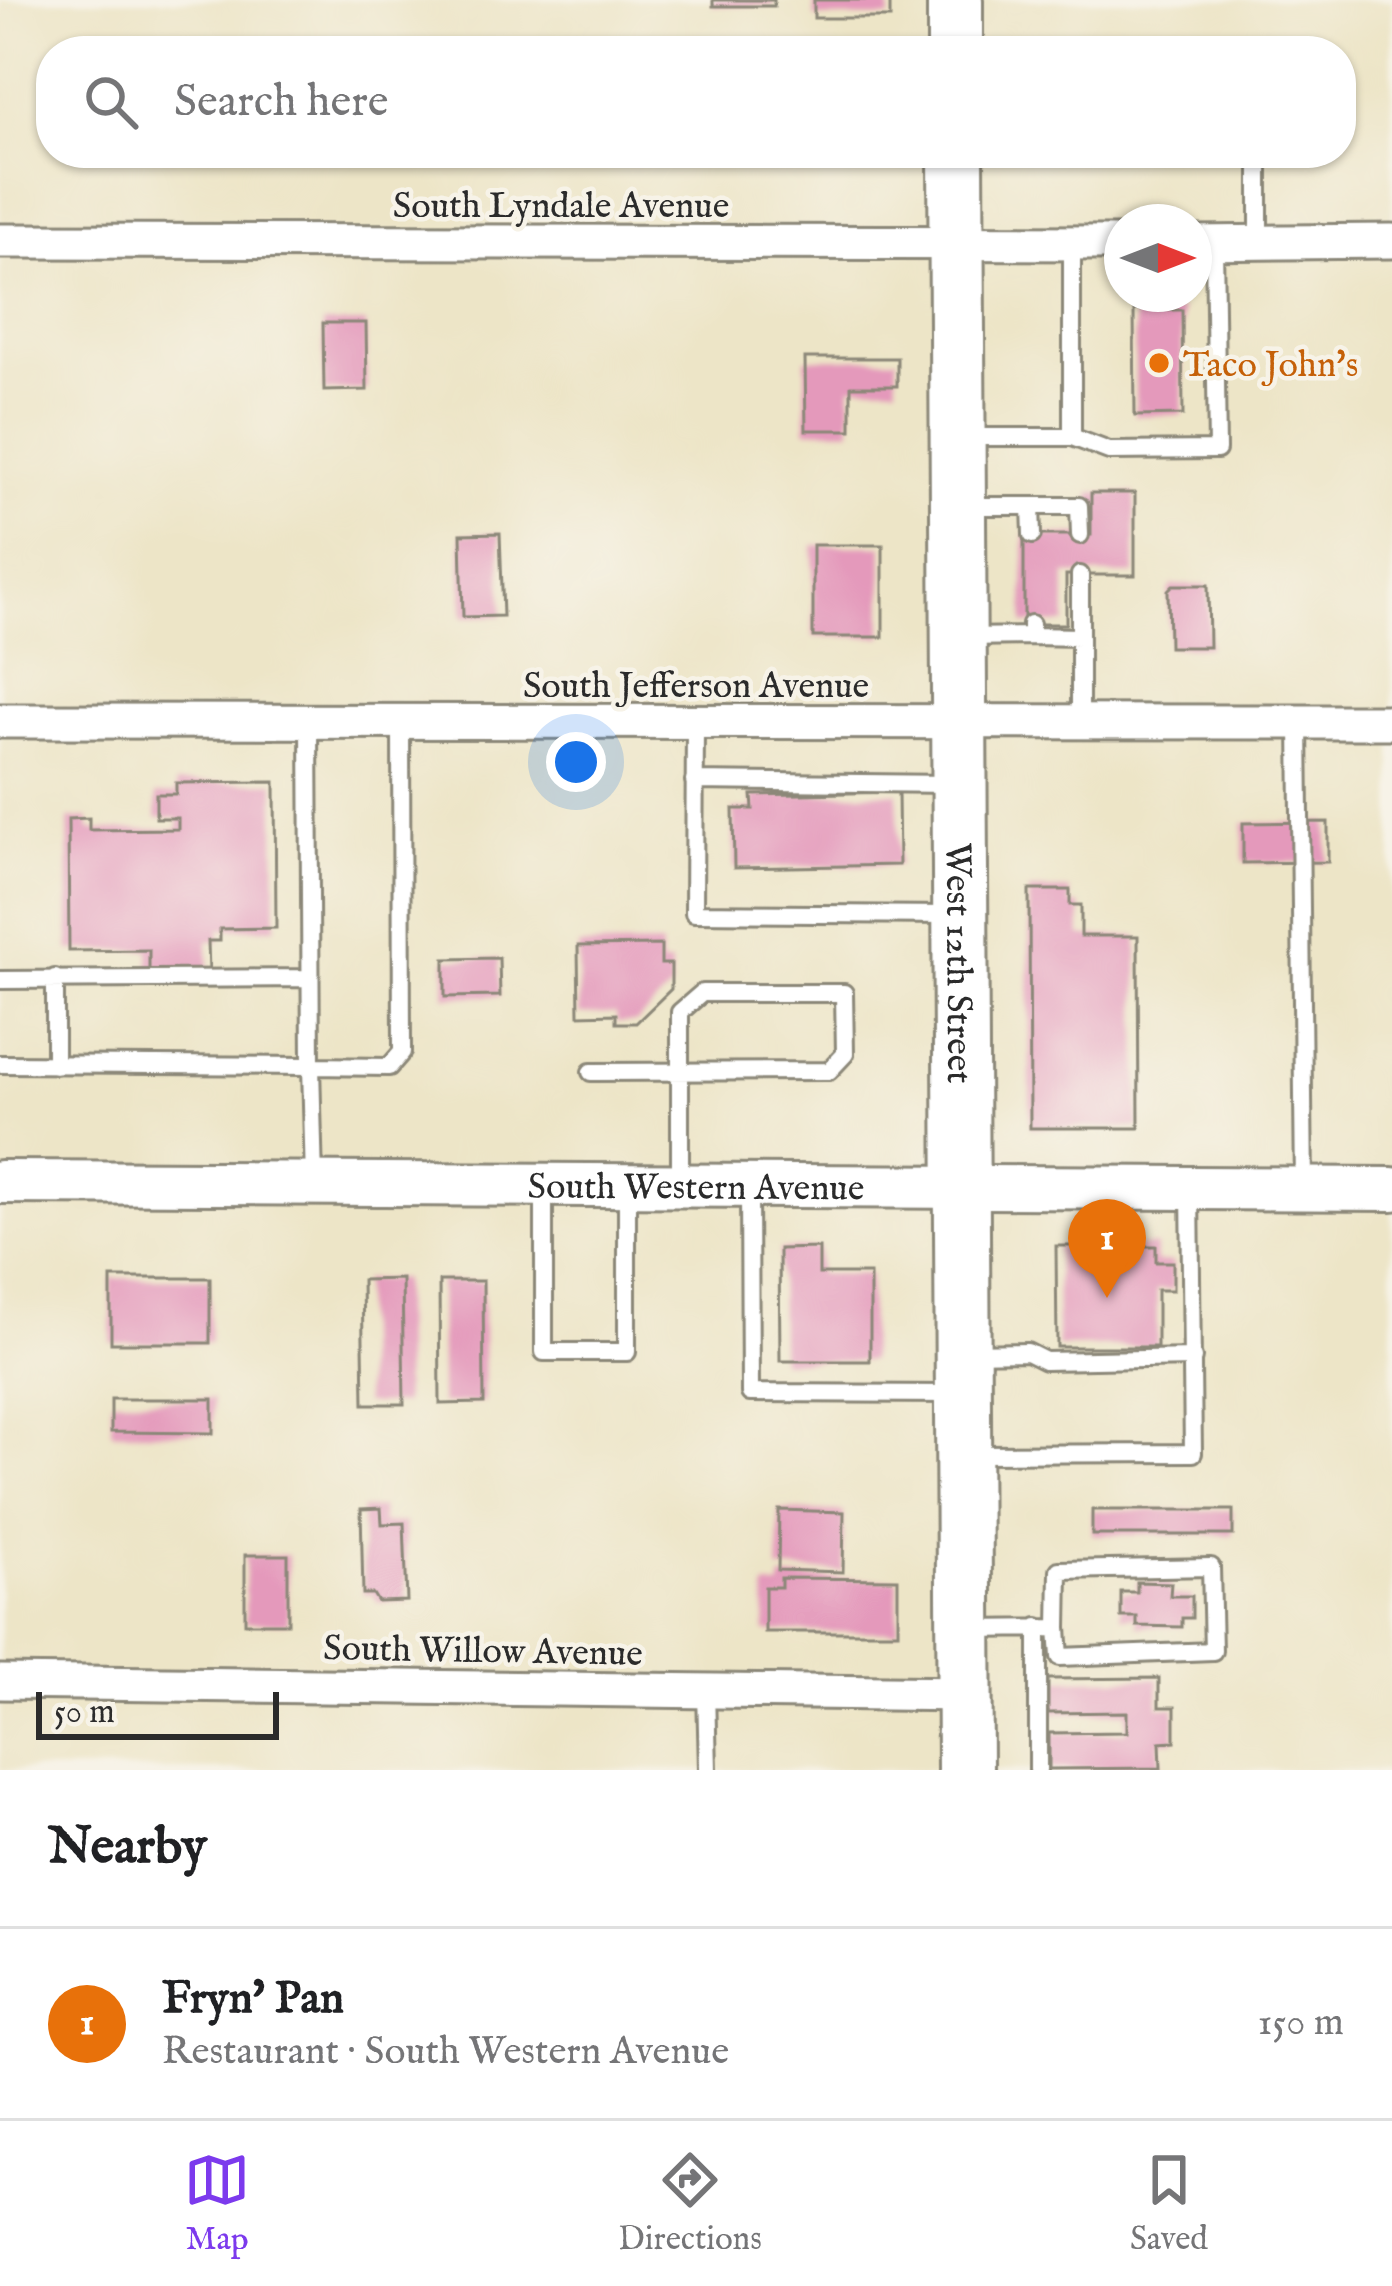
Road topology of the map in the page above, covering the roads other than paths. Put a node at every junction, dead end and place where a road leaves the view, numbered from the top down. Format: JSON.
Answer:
{"nodes":[{"id":1,"x":955,"y":0,"type":"edge"},
{"id":2,"x":955,"y":36,"type":"edge"},
{"id":3,"x":956,"y":168,"type":"edge"},
{"id":4,"x":1259,"y":168,"type":"edge"},
{"id":5,"x":0,"y":241,"type":"edge"},
{"id":6,"x":1259,"y":242,"type":"junction"},
{"id":7,"x":1392,"y":242,"type":"edge"},
{"id":8,"x":1212,"y":243,"type":"edge"},
{"id":9,"x":1072,"y":244,"type":"junction"},
{"id":10,"x":1104,"y":244,"type":"edge"},
{"id":11,"x":956,"y":245,"type":"junction"},
{"id":12,"x":1208,"y":312,"type":"edge"},
{"id":13,"x":1072,"y":436,"type":"junction"},
{"id":14,"x":958,"y":437,"type":"junction"},
{"id":15,"x":958,"y":506,"type":"junction"},
{"id":16,"x":1031,"y":506,"type":"junction"},
{"id":17,"x":1032,"y":535,"type":"dead end"},
{"id":18,"x":1080,"y":535,"type":"dead end"},
{"id":19,"x":1080,"y":575,"type":"dead end"},
{"id":20,"x":958,"y":637,"type":"junction"},
{"id":21,"x":1080,"y":637,"type":"junction"},
{"id":22,"x":0,"y":721,"type":"edge"},
{"id":23,"x":309,"y":722,"type":"junction"},
{"id":24,"x":400,"y":722,"type":"junction"},
{"id":25,"x":1299,"y":722,"type":"junction"},
{"id":26,"x":1392,"y":722,"type":"edge"},
{"id":27,"x":695,"y":723,"type":"junction"},
{"id":28,"x":959,"y":723,"type":"junction"},
{"id":29,"x":1080,"y":723,"type":"junction"},
{"id":30,"x":694,"y":781,"type":"junction"},
{"id":31,"x":959,"y":784,"type":"junction"},
{"id":32,"x":960,"y":915,"type":"junction"},
{"id":33,"x":55,"y":978,"type":"junction"},
{"id":34,"x":310,"y":978,"type":"junction"},
{"id":35,"x":0,"y":980,"type":"edge"},
{"id":36,"x":0,"y":1064,"type":"edge"},
{"id":37,"x":55,"y":1064,"type":"junction"},
{"id":38,"x":311,"y":1066,"type":"junction"},
{"id":39,"x":591,"y":1072,"type":"dead end"},
{"id":40,"x":680,"y":1072,"type":"junction"},
{"id":41,"x":0,"y":1182,"type":"edge"},
{"id":42,"x":314,"y":1183,"type":"junction"},
{"id":43,"x":544,"y":1184,"type":"junction"},
{"id":44,"x":627,"y":1184,"type":"junction"},
{"id":45,"x":680,"y":1184,"type":"junction"},
{"id":46,"x":748,"y":1185,"type":"junction"},
{"id":47,"x":961,"y":1185,"type":"junction"},
{"id":48,"x":1190,"y":1187,"type":"junction"},
{"id":49,"x":1304,"y":1189,"type":"junction"},
{"id":50,"x":1392,"y":1190,"type":"edge"},
{"id":51,"x":1192,"y":1358,"type":"junction"},
{"id":52,"x":963,"y":1374,"type":"junction"},
{"id":53,"x":964,"y":1454,"type":"junction"},
{"id":54,"x":1038,"y":1627,"type":"junction"},
{"id":55,"x":1058,"y":1628,"type":"junction"},
{"id":56,"x":964,"y":1629,"type":"junction"},
{"id":57,"x":0,"y":1682,"type":"edge"},
{"id":58,"x":706,"y":1691,"type":"junction"},
{"id":59,"x":965,"y":1694,"type":"junction"},
{"id":60,"x":708,"y":1770,"type":"edge"},
{"id":61,"x":965,"y":1770,"type":"edge"},
{"id":62,"x":1038,"y":1770,"type":"edge"}],
"edges":[{"from":1,"to":2,"type":"main road"},
{"from":3,"to":11,"type":"main road","name":"West 12th Street"},
{"from":4,"to":6,"type":"lane"},
{"from":5,"to":11,"type":"street","name":"South Lyndale Avenue"},
{"from":6,"to":7,"type":"street"},
{"from":6,"to":8,"type":"street"},
{"from":9,"to":10,"type":"street","name":"South Lyndale Avenue"},
{"from":9,"to":11,"type":"street","name":"South Lyndale Avenue"},
{"from":9,"to":13,"type":"lane"},
{"from":11,"to":14,"type":"main road","name":"West 12th Street"},
{"from":12,"to":13,"type":"lane"},
{"from":13,"to":14,"type":"lane"},
{"from":14,"to":15,"type":"main road","name":"West 12th Street"},
{"from":15,"to":16,"type":"lane"},
{"from":15,"to":20,"type":"main road","name":"West 12th Street"},
{"from":16,"to":17,"type":"lane"},
{"from":16,"to":18,"type":"lane"},
{"from":19,"to":21,"type":"lane"},
{"from":20,"to":21,"type":"lane"},
{"from":20,"to":28,"type":"main road","name":"West 12th Street"},
{"from":21,"to":29,"type":"lane"},
{"from":22,"to":23,"type":"street","name":"South Jefferson Avenue"},
{"from":23,"to":24,"type":"street","name":"South Jefferson Avenue"},
{"from":23,"to":34,"type":"lane"},
{"from":24,"to":27,"type":"street","name":"South Jefferson Avenue"},
{"from":24,"to":38,"type":"lane"},
{"from":25,"to":26,"type":"street","name":"South Jefferson Avenue"},
{"from":25,"to":29,"type":"street","name":"South Jefferson Avenue"},
{"from":25,"to":49,"type":"lane"},
{"from":27,"to":28,"type":"street","name":"South Jefferson Avenue"},
{"from":27,"to":30,"type":"lane"},
{"from":28,"to":29,"type":"street","name":"South Jefferson Avenue"},
{"from":28,"to":31,"type":"main road","name":"West 12th Street"},
{"from":30,"to":31,"type":"lane"},
{"from":30,"to":32,"type":"lane"},
{"from":31,"to":32,"type":"main road","name":"West 12th Street"},
{"from":32,"to":47,"type":"main road","name":"West 12th Street"},
{"from":33,"to":34,"type":"lane"},
{"from":33,"to":35,"type":"lane"},
{"from":33,"to":37,"type":"lane"},
{"from":34,"to":38,"type":"lane"},
{"from":36,"to":37,"type":"lane"},
{"from":37,"to":38,"type":"lane"},
{"from":38,"to":42,"type":"lane"},
{"from":39,"to":40,"type":"lane"},
{"from":40,"to":40,"type":"lane"},
{"from":40,"to":45,"type":"lane"},
{"from":41,"to":42,"type":"street","name":"South Western Avenue"},
{"from":42,"to":43,"type":"street","name":"South Western Avenue"},
{"from":43,"to":44,"type":"street","name":"South Western Avenue"},
{"from":43,"to":44,"type":"lane"},
{"from":44,"to":45,"type":"street","name":"South Western Avenue"},
{"from":45,"to":46,"type":"street","name":"South Western Avenue"},
{"from":46,"to":47,"type":"street","name":"South Western Avenue"},
{"from":46,"to":52,"type":"lane"},
{"from":47,"to":48,"type":"street","name":"South Western Avenue"},
{"from":47,"to":52,"type":"main road","name":"West 12th Street"},
{"from":48,"to":49,"type":"street","name":"South Western Avenue"},
{"from":48,"to":51,"type":"lane"},
{"from":49,"to":50,"type":"street","name":"South Western Avenue"},
{"from":51,"to":52,"type":"lane"},
{"from":51,"to":53,"type":"lane"},
{"from":52,"to":53,"type":"main road","name":"West 12th Street"},
{"from":53,"to":56,"type":"main road","name":"West 12th Street"},
{"from":54,"to":55,"type":"lane"},
{"from":54,"to":56,"type":"lane"},
{"from":54,"to":62,"type":"lane"},
{"from":55,"to":55,"type":"lane"},
{"from":56,"to":59,"type":"main road","name":"West 12th Street"},
{"from":57,"to":58,"type":"street","name":"South Willow Avenue"},
{"from":58,"to":59,"type":"street","name":"South Willow Avenue"},
{"from":58,"to":60,"type":"lane"},
{"from":59,"to":61,"type":"main road","name":"West 12th Street"}]}
